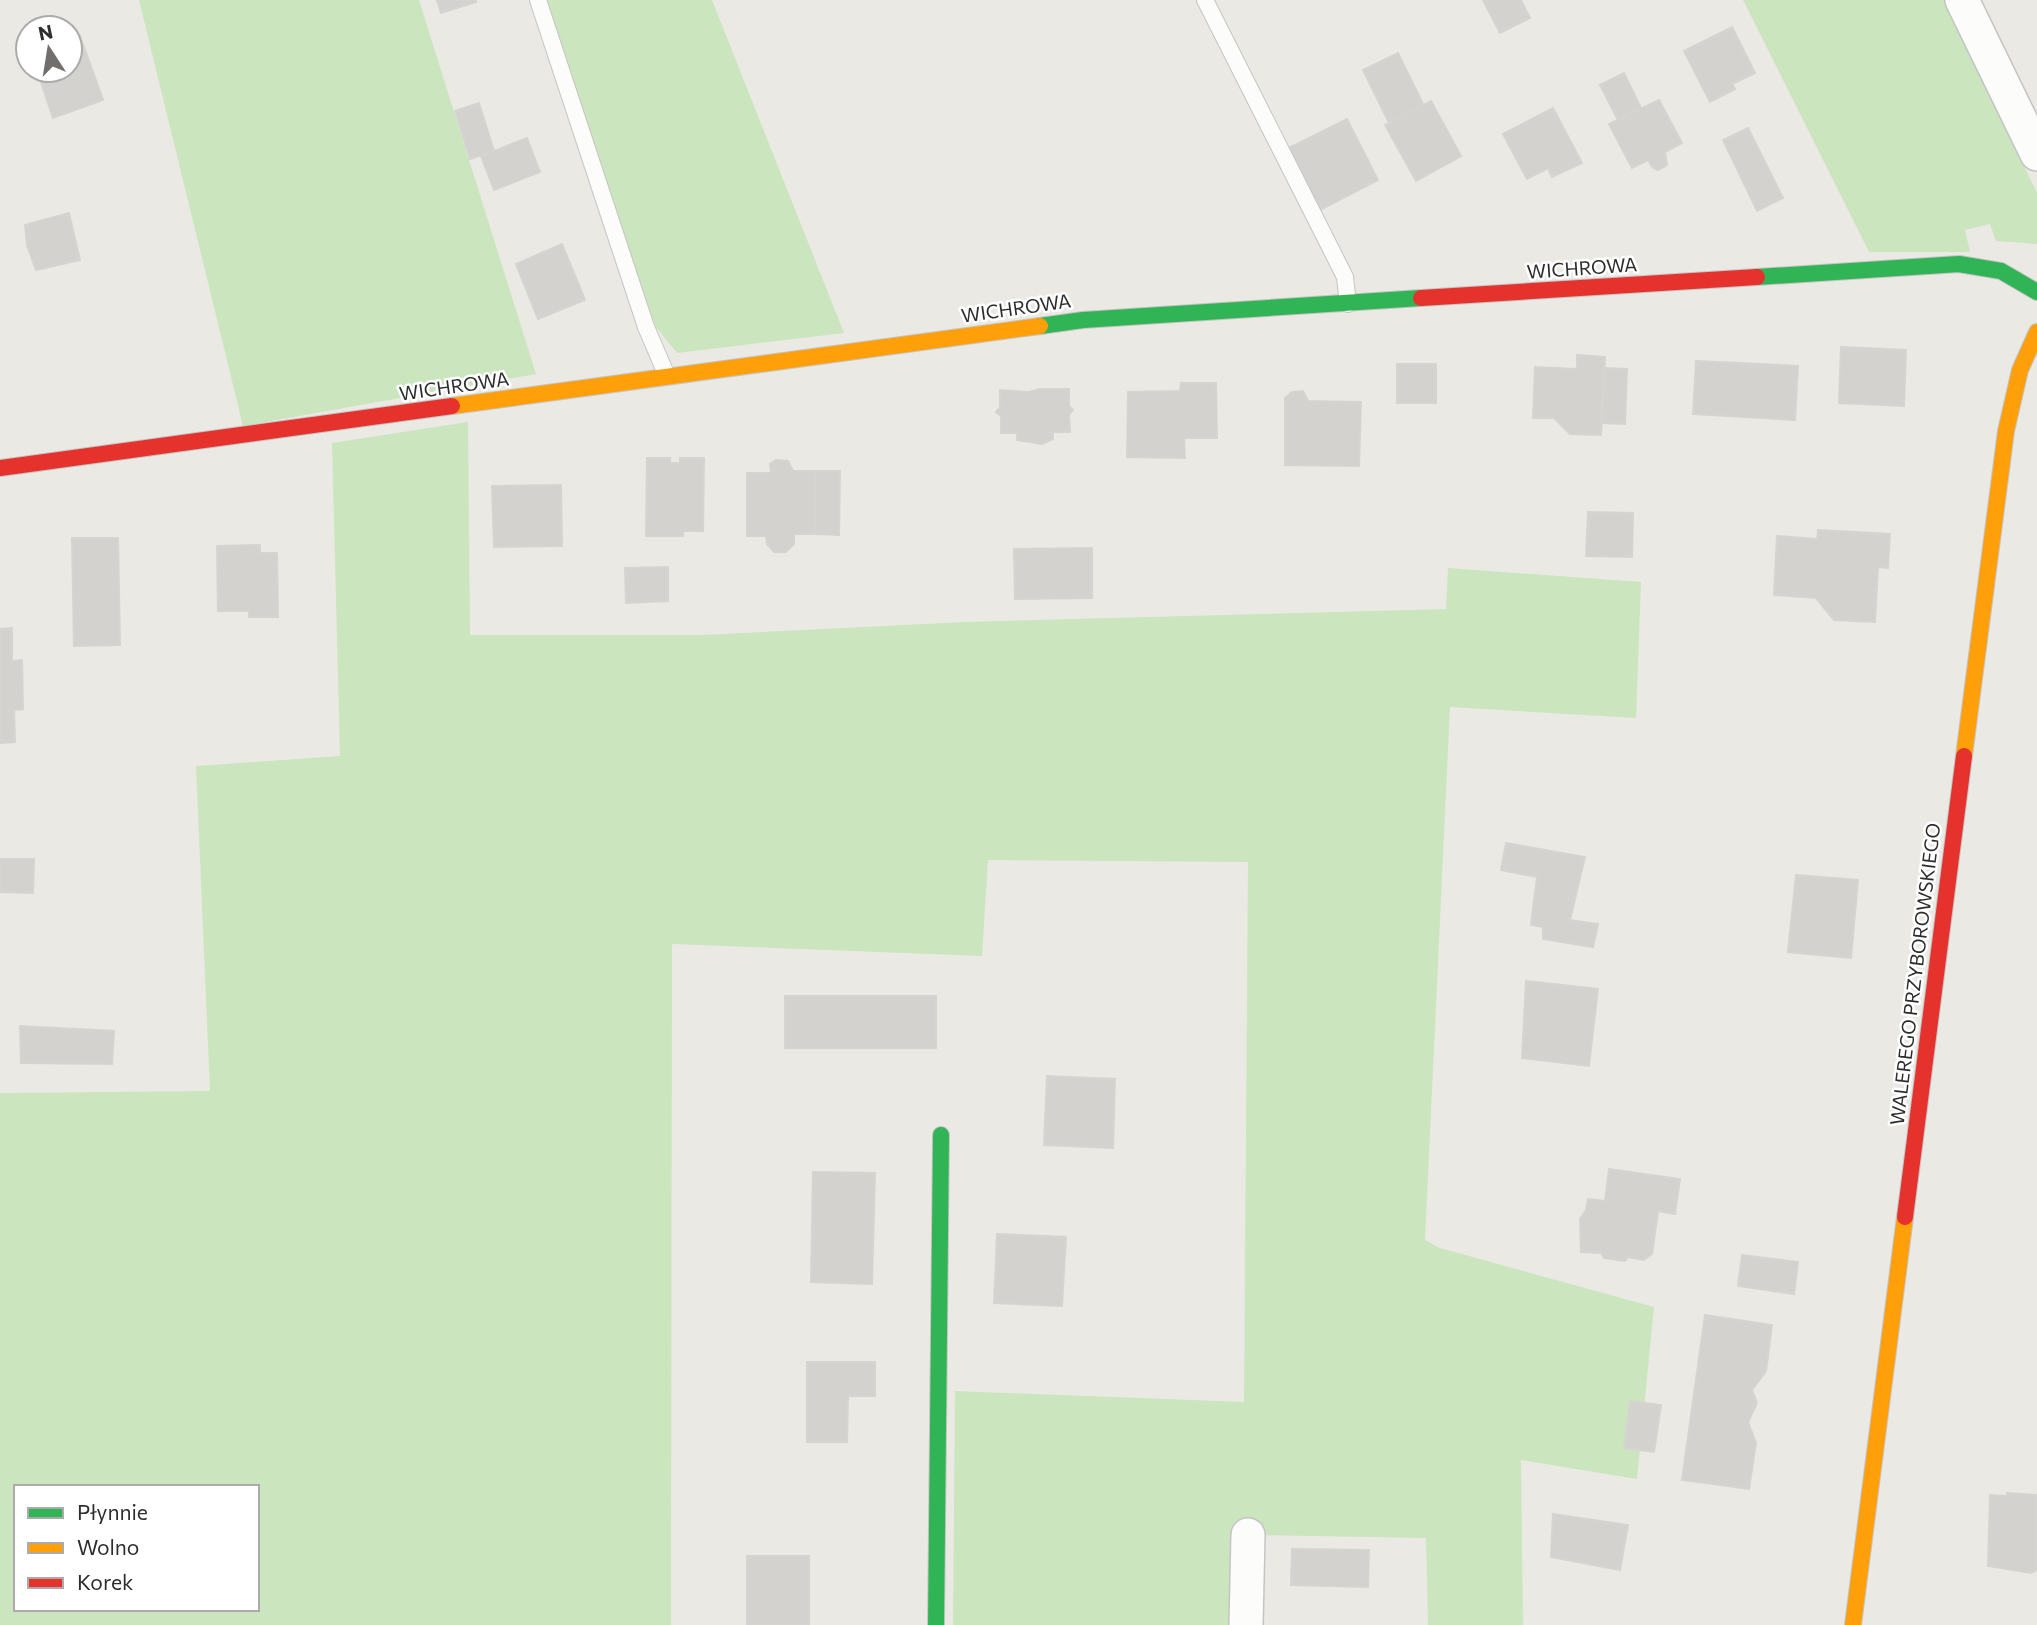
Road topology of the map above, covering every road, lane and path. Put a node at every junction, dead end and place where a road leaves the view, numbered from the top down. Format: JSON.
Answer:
{"nodes":[{"id":1,"x":538,"y":0,"type":"edge"},
{"id":2,"x":1205,"y":0,"type":"edge"},
{"id":3,"x":1962,"y":0,"type":"edge"},
{"id":4,"x":2037,"y":154,"type":"edge"},
{"id":5,"x":2037,"y":292,"type":"edge"},
{"id":6,"x":1349,"y":304,"type":"junction"},
{"id":7,"x":2037,"y":332,"type":"edge"},
{"id":8,"x":667,"y":376,"type":"junction"},
{"id":9,"x":0,"y":468,"type":"edge"},
{"id":10,"x":941,"y":1135,"type":"dead end"},
{"id":11,"x":1248,"y":1535,"type":"dead end"},
{"id":12,"x":936,"y":1625,"type":"edge"},
{"id":13,"x":1246,"y":1625,"type":"edge"},
{"id":14,"x":1853,"y":1625,"type":"edge"}],
"edges":[{"from":1,"to":8,"type":"lane"},
{"from":2,"to":6,"type":"lane"},
{"from":3,"to":4,"type":"street"},
{"from":5,"to":6,"type":"street","name":"WICHROWA"},
{"from":6,"to":8,"type":"street","name":"WICHROWA"},
{"from":7,"to":14,"type":"street","name":"WALEREGO PRZYBOROWSKIEGO"},
{"from":8,"to":9,"type":"street","name":"WICHROWA"},
{"from":10,"to":12,"type":"street"},
{"from":11,"to":13,"type":"street"}]}
